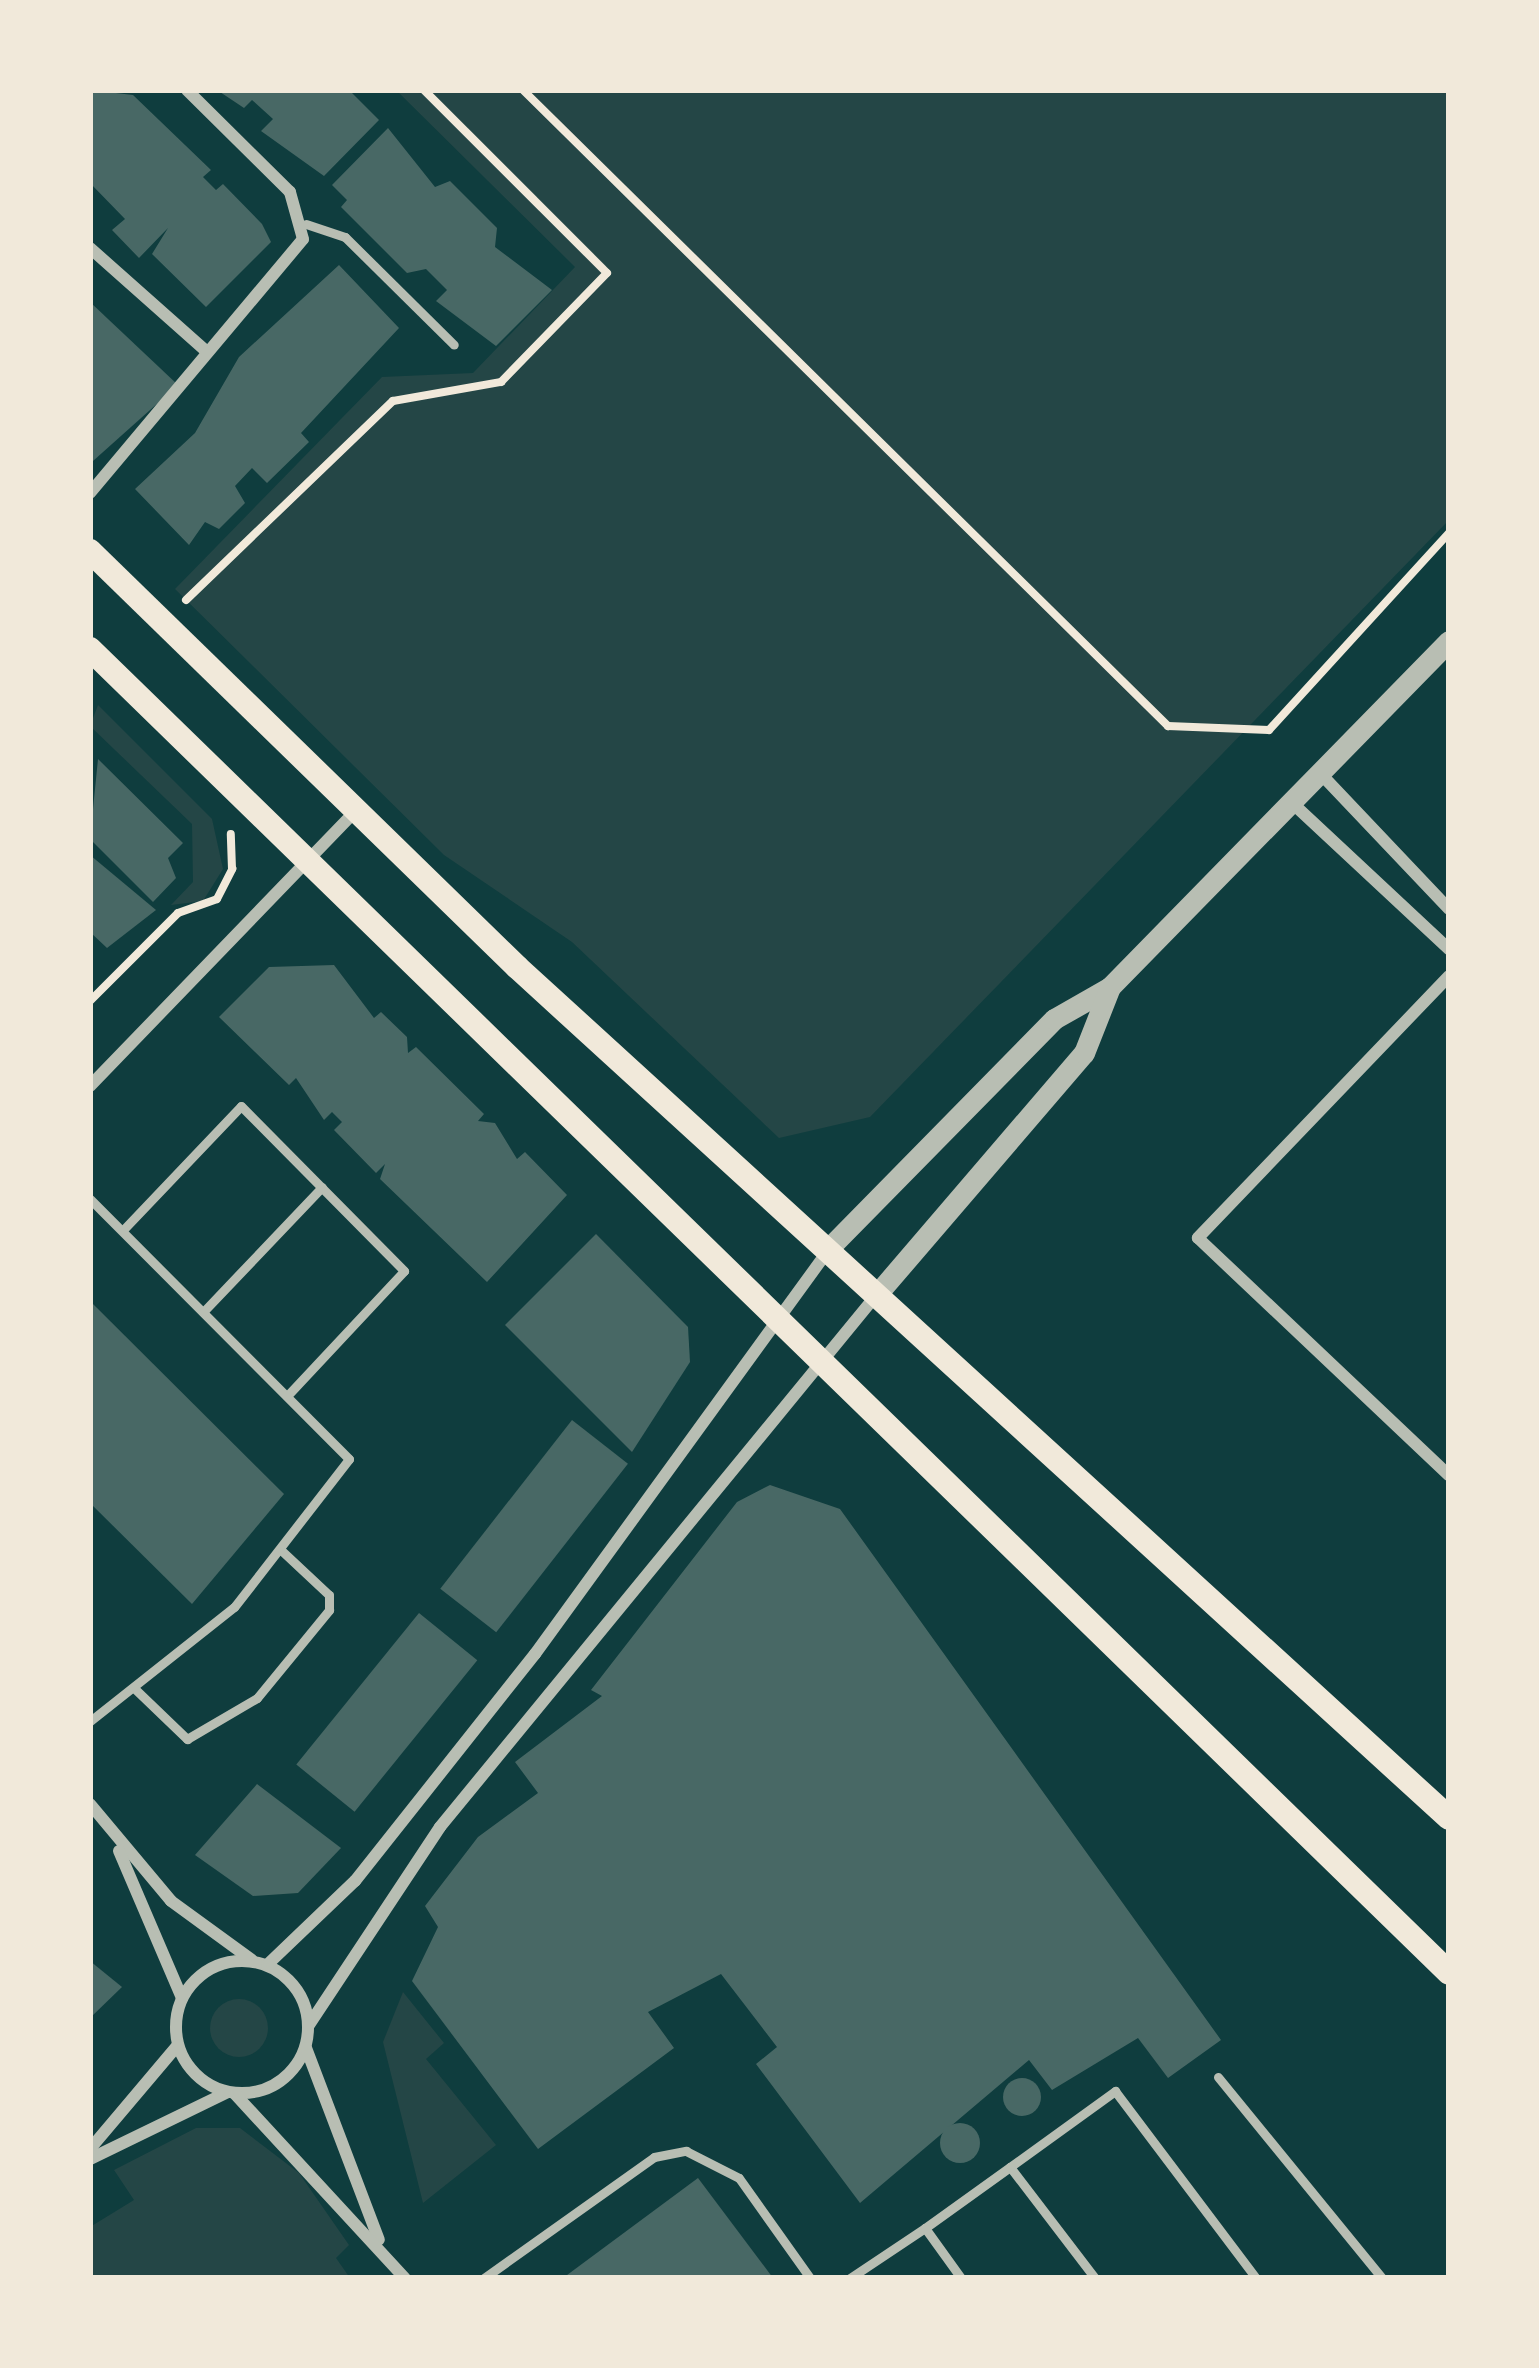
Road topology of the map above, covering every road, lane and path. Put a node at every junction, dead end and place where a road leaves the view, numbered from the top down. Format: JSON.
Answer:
{"nodes":[{"id":1,"x":187,"y":90,"type":"edge"},
{"id":2,"x":524,"y":90,"type":"edge"},
{"id":3,"x":306,"y":224,"type":"junction"},
{"id":4,"x":90,"y":248,"type":"edge"},
{"id":5,"x":454,"y":345,"type":"dead end"},
{"id":6,"x":206,"y":352,"type":"junction"},
{"id":7,"x":90,"y":493,"type":"edge"},
{"id":8,"x":1449,"y":532,"type":"edge"},
{"id":9,"x":90,"y":551,"type":"edge"},
{"id":10,"x":1449,"y":641,"type":"edge"},
{"id":11,"x":93,"y":659,"type":"edge"},
{"id":12,"x":1318,"y":771,"type":"junction"},
{"id":13,"x":1289,"y":800,"type":"junction"},
{"id":14,"x":355,"y":812,"type":"junction"},
{"id":15,"x":221,"y":816,"type":"dead end"},
{"id":16,"x":304,"y":865,"type":"junction"},
{"id":17,"x":1449,"y":909,"type":"edge"},
{"id":18,"x":1449,"y":949,"type":"edge"},
{"id":19,"x":1449,"y":976,"type":"edge"},
{"id":20,"x":1110,"y":987,"type":"junction"},
{"id":21,"x":90,"y":1001,"type":"edge"},
{"id":22,"x":90,"y":1086,"type":"edge"},
{"id":23,"x":322,"y":1187,"type":"junction"},
{"id":24,"x":90,"y":1199,"type":"edge"},
{"id":25,"x":123,"y":1230,"type":"junction"},
{"id":26,"x":828,"y":1249,"type":"junction"},
{"id":27,"x":878,"y":1293,"type":"junction"},
{"id":28,"x":204,"y":1312,"type":"junction"},
{"id":29,"x":770,"y":1319,"type":"junction"},
{"id":30,"x":817,"y":1368,"type":"junction"},
{"id":31,"x":290,"y":1393,"type":"junction"},
{"id":32,"x":1449,"y":1475,"type":"edge"},
{"id":33,"x":282,"y":1551,"type":"junction"},
{"id":34,"x":134,"y":1688,"type":"junction"},
{"id":35,"x":90,"y":1721,"type":"edge"},
{"id":36,"x":90,"y":1804,"type":"edge"},
{"id":37,"x":1449,"y":1818,"type":"edge"},
{"id":38,"x":116,"y":1844,"type":"junction"},
{"id":39,"x":260,"y":1963,"type":"junction"},
{"id":40,"x":1449,"y":1973,"type":"edge"},
{"id":41,"x":182,"y":1998,"type":"junction"},
{"id":42,"x":309,"y":2025,"type":"junction"},
{"id":43,"x":178,"y":2045,"type":"junction"},
{"id":44,"x":306,"y":2048,"type":"junction"},
{"id":45,"x":1218,"y":2077,"type":"dead end"},
{"id":46,"x":231,"y":2093,"type":"junction"},
{"id":47,"x":90,"y":2149,"type":"edge"},
{"id":48,"x":90,"y":2159,"type":"edge"},
{"id":49,"x":1010,"y":2168,"type":"junction"},
{"id":50,"x":925,"y":2228,"type":"junction"},
{"id":51,"x":381,"y":2247,"type":"junction"},
{"id":52,"x":405,"y":2278,"type":"edge"},
{"id":53,"x":484,"y":2278,"type":"edge"},
{"id":54,"x":810,"y":2278,"type":"edge"},
{"id":55,"x":850,"y":2278,"type":"edge"},
{"id":56,"x":962,"y":2278,"type":"edge"},
{"id":57,"x":1095,"y":2278,"type":"edge"},
{"id":58,"x":1256,"y":2278,"type":"edge"},
{"id":59,"x":1382,"y":2278,"type":"edge"}],
"edges":[{"from":1,"to":3,"type":"street"},
{"from":2,"to":8,"type":"path"},
{"from":3,"to":5,"type":"lane"},
{"from":3,"to":6,"type":"street"},
{"from":4,"to":6,"type":"street"},
{"from":6,"to":7,"type":"street"},
{"from":9,"to":14,"type":"main road"},
{"from":10,"to":12,"type":"street"},
{"from":11,"to":16,"type":"main road"},
{"from":12,"to":13,"type":"street"},
{"from":12,"to":17,"type":"street"},
{"from":13,"to":18,"type":"street"},
{"from":13,"to":20,"type":"street"},
{"from":14,"to":16,"type":"street"},
{"from":14,"to":26,"type":"main road"},
{"from":15,"to":21,"type":"path"},
{"from":16,"to":22,"type":"street"},
{"from":16,"to":29,"type":"main road"},
{"from":19,"to":32,"type":"street"},
{"from":20,"to":26,"type":"street"},
{"from":20,"to":27,"type":"street"},
{"from":23,"to":25,"type":"lane"},
{"from":23,"to":28,"type":"lane"},
{"from":23,"to":31,"type":"lane"},
{"from":24,"to":25,"type":"lane"},
{"from":25,"to":28,"type":"lane"},
{"from":26,"to":27,"type":"main road"},
{"from":26,"to":29,"type":"street"},
{"from":27,"to":30,"type":"street"},
{"from":27,"to":37,"type":"main road"},
{"from":28,"to":31,"type":"lane"},
{"from":29,"to":30,"type":"main road"},
{"from":29,"to":39,"type":"street"},
{"from":30,"to":40,"type":"main road"},
{"from":30,"to":42,"type":"street"},
{"from":31,"to":33,"type":"lane"},
{"from":33,"to":34,"type":"lane"},
{"from":33,"to":34,"type":"lane"},
{"from":34,"to":35,"type":"lane"},
{"from":36,"to":38,"type":"street"},
{"from":38,"to":39,"type":"street"},
{"from":38,"to":41,"type":"street"},
{"from":39,"to":41,"type":"street"},
{"from":39,"to":42,"type":"street"},
{"from":41,"to":43,"type":"street"},
{"from":42,"to":44,"type":"street"},
{"from":43,"to":46,"type":"street"},
{"from":43,"to":47,"type":"street"},
{"from":44,"to":46,"type":"street"},
{"from":44,"to":51,"type":"street"},
{"from":45,"to":59,"type":"lane"},
{"from":46,"to":48,"type":"street"},
{"from":46,"to":51,"type":"street"},
{"from":49,"to":50,"type":"lane"},
{"from":49,"to":57,"type":"lane"},
{"from":49,"to":58,"type":"lane"},
{"from":50,"to":55,"type":"lane"},
{"from":50,"to":56,"type":"lane"},
{"from":51,"to":52,"type":"street"},
{"from":53,"to":54,"type":"lane"}]}
